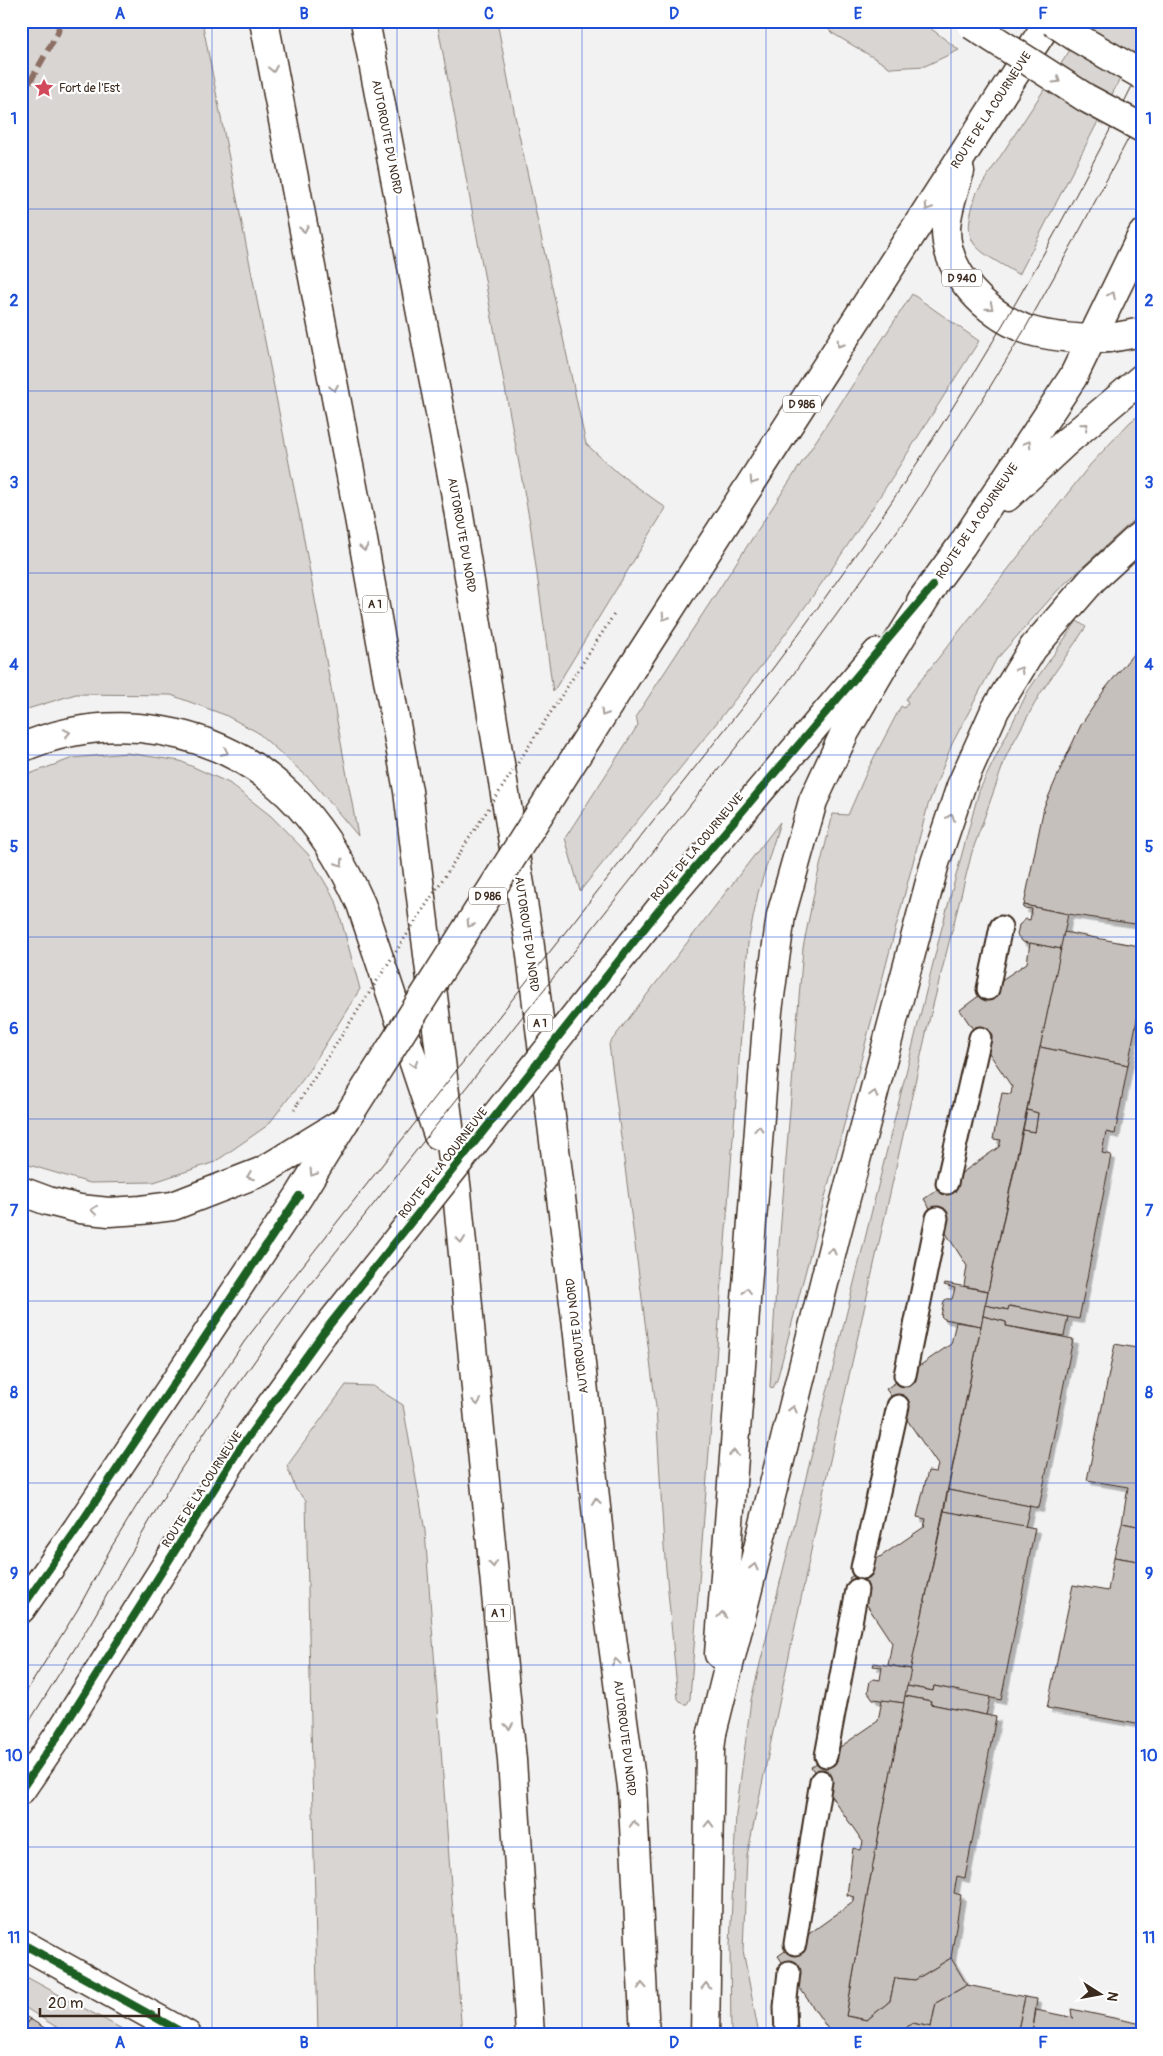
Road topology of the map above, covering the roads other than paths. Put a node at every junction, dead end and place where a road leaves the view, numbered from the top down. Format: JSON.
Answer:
{"nodes":[{"id":1,"x":264,"y":21,"type":"edge"},
{"id":2,"x":366,"y":21,"type":"edge"},
{"id":3,"x":1050,"y":21,"type":"edge"},
{"id":4,"x":969,"y":23,"type":"edge"},
{"id":5,"x":1142,"y":75,"type":"edge"},
{"id":6,"x":1142,"y":128,"type":"edge"},
{"id":7,"x":973,"y":136,"type":"junction"},
{"id":8,"x":1142,"y":235,"type":"edge"},
{"id":9,"x":1142,"y":332,"type":"edge"},
{"id":10,"x":1091,"y":339,"type":"junction"},
{"id":11,"x":1142,"y":378,"type":"edge"},
{"id":12,"x":1142,"y":534,"type":"edge"},
{"id":13,"x":962,"y":545,"type":"junction"},
{"id":14,"x":933,"y":586,"type":"junction"},
{"id":15,"x":21,"y":748,"type":"edge"},
{"id":16,"x":1000,"y":927,"type":"dead end"},
{"id":17,"x":988,"y":989,"type":"dead end"},
{"id":18,"x":980,"y":1038,"type":"dead end"},
{"id":19,"x":345,"y":1121,"type":"junction"},
{"id":20,"x":947,"y":1183,"type":"dead end"},
{"id":21,"x":21,"y":1191,"type":"edge"},
{"id":22,"x":457,"y":1192,"type":"junction"},
{"id":23,"x":937,"y":1218,"type":"dead end"},
{"id":24,"x":905,"y":1375,"type":"dead end"},
{"id":25,"x":898,"y":1406,"type":"dead end"},
{"id":26,"x":862,"y":1568,"type":"dead end"},
{"id":27,"x":857,"y":1590,"type":"dead end"},
{"id":28,"x":21,"y":1609,"type":"edge"},
{"id":29,"x":712,"y":1733,"type":"junction"},
{"id":30,"x":826,"y":1756,"type":"dead end"},
{"id":31,"x":821,"y":1781,"type":"dead end"},
{"id":32,"x":21,"y":1790,"type":"edge"},
{"id":33,"x":21,"y":1943,"type":"edge"},
{"id":34,"x":795,"y":1944,"type":"dead end"},
{"id":35,"x":789,"y":1972,"type":"dead end"},
{"id":36,"x":187,"y":2035,"type":"edge"},
{"id":37,"x":530,"y":2035,"type":"edge"},
{"id":38,"x":645,"y":2035,"type":"edge"},
{"id":39,"x":705,"y":2035,"type":"edge"},
{"id":40,"x":786,"y":2035,"type":"edge"}],
"edges":[{"from":1,"to":22,"type":"main road","number":"A 1","one_way":true},
{"from":38,"to":2,"type":"main road","name":"AUTOROUTE DU NORD","number":"A 1","one_way":true},
{"from":3,"to":5,"type":"main road","bridge":true},
{"from":3,"to":7,"type":"main road","name":"ROUTE DE LA COURNEUVE","number":"D 986"},
{"from":4,"to":6,"type":"main road","one_way":true,"bridge":true},
{"from":7,"to":10,"type":"main road","number":"D 940","one_way":true},
{"from":7,"to":19,"type":"main road","name":"ROUTE DE LA COURNEUVE","number":"D 986","one_way":true,"bridge":true},
{"from":10,"to":8,"type":"main road","name":"ROUTE DE LA COURNEUVE","one_way":true},
{"from":9,"to":10,"type":"main road","number":"D 940"},
{"from":13,"to":10,"type":"main road","name":"ROUTE DE LA COURNEUVE","one_way":true},
{"from":13,"to":11,"type":"main road","one_way":true},
{"from":29,"to":12,"type":"main road","one_way":true},
{"from":13,"to":14,"type":"main road","name":"ROUTE DE LA COURNEUVE"},
{"from":29,"to":14,"type":"main road","one_way":true},
{"from":14,"to":32,"type":"main road","name":"ROUTE DE LA COURNEUVE","bridge":true},
{"from":15,"to":22,"type":"main road","one_way":true},
{"from":16,"to":17,"type":"lane"},
{"from":18,"to":20,"type":"lane"},
{"from":19,"to":21,"type":"main road","one_way":true},
{"from":19,"to":28,"type":"main road","name":"ROUTE DE LA COURNEUVE","number":"D 986","one_way":true},
{"from":22,"to":37,"type":"main road","number":"A 1","one_way":true},
{"from":23,"to":24,"type":"lane"},
{"from":25,"to":26,"type":"lane"},
{"from":27,"to":30,"type":"lane"},
{"from":39,"to":29,"type":"main road","one_way":true},
{"from":31,"to":34,"type":"lane"},
{"from":33,"to":36,"type":"main road"},
{"from":35,"to":40,"type":"lane"}]}
